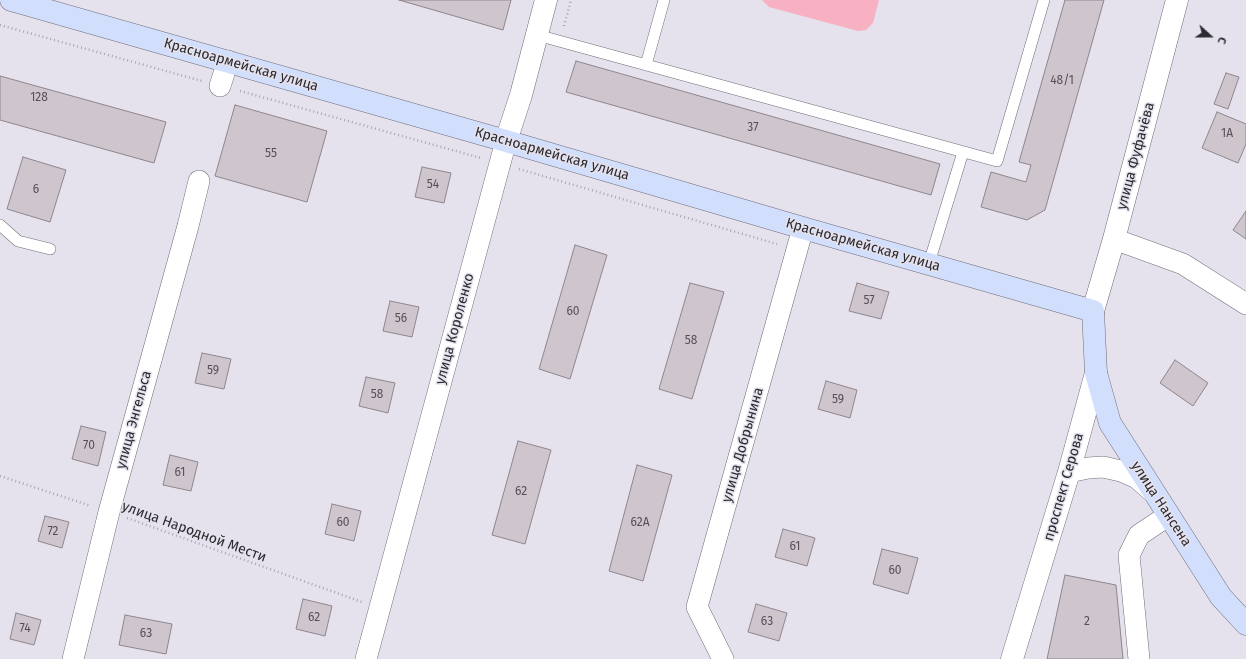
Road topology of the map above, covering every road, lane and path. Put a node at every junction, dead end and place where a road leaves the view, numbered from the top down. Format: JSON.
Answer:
{"nodes":[{"id":1,"x":11,"y":0,"type":"edge"},
{"id":2,"x":546,"y":0,"type":"edge"},
{"id":3,"x":571,"y":0,"type":"edge"},
{"id":4,"x":664,"y":0,"type":"edge"},
{"id":5,"x":1044,"y":0,"type":"edge"},
{"id":6,"x":1178,"y":0,"type":"edge"},
{"id":7,"x":0,"y":25,"type":"edge"},
{"id":8,"x":537,"y":35,"type":"junction"},
{"id":9,"x":560,"y":41,"type":"junction"},
{"id":10,"x":228,"y":61,"type":"junction"},
{"id":11,"x":646,"y":65,"type":"junction"},
{"id":12,"x":220,"y":86,"type":"joint"},
{"id":13,"x":506,"y":140,"type":"junction"},
{"id":14,"x":963,"y":152,"type":"junction"},
{"id":15,"x":199,"y":181,"type":"dead end"},
{"id":16,"x":0,"y":225,"type":"edge"},
{"id":17,"x":803,"y":228,"type":"junction"},
{"id":18,"x":1114,"y":239,"type":"junction"},
{"id":19,"x":50,"y":249,"type":"dead end"},
{"id":20,"x":929,"y":263,"type":"junction"},
{"id":21,"x":1246,"y":304,"type":"edge"},
{"id":22,"x":1093,"y":311,"type":"junction"},
{"id":23,"x":1096,"y":373,"type":"junction"},
{"id":24,"x":1069,"y":472,"type":"junction"},
{"id":25,"x":0,"y":476,"type":"edge"},
{"id":26,"x":1153,"y":492,"type":"junction"},
{"id":27,"x":109,"y":512,"type":"junction"},
{"id":28,"x":1169,"y":515,"type":"junction"},
{"id":29,"x":379,"y":609,"type":"junction"},
{"id":30,"x":1246,"y":624,"type":"edge"},
{"id":31,"x":73,"y":659,"type":"edge"},
{"id":32,"x":366,"y":659,"type":"edge"},
{"id":33,"x":723,"y":659,"type":"edge"},
{"id":34,"x":1012,"y":659,"type":"edge"},
{"id":35,"x":1139,"y":659,"type":"edge"}],
"edges":[{"from":1,"to":10,"type":"main road","name":"Красноармейская улица"},
{"from":2,"to":8,"type":"street","name":"улица Короленко"},
{"from":3,"to":9,"type":"path"},
{"from":4,"to":11,"type":"lane"},
{"from":5,"to":14,"type":"lane"},
{"from":6,"to":18,"type":"street","name":"улица Фуфачёва"},
{"from":7,"to":12,"type":"path"},
{"from":8,"to":9,"type":"lane"},
{"from":8,"to":13,"type":"street","name":"улица Короленко"},
{"from":9,"to":11,"type":"lane"},
{"from":10,"to":12,"type":"street"},
{"from":10,"to":13,"type":"main road","name":"Красноармейская улица"},
{"from":11,"to":14,"type":"lane"},
{"from":13,"to":17,"type":"main road","name":"Красноармейская улица"},
{"from":13,"to":29,"type":"street","name":"улица Короленко"},
{"from":14,"to":20,"type":"lane"},
{"from":15,"to":27,"type":"street","name":"улица Энгельса"},
{"from":16,"to":19,"type":"lane"},
{"from":17,"to":20,"type":"main road","name":"Красноармейская улица"},
{"from":17,"to":33,"type":"street","name":"улица Добрынина"},
{"from":18,"to":21,"type":"street"},
{"from":18,"to":22,"type":"street","name":"улица Фуфачёва"},
{"from":20,"to":22,"type":"main road","name":"Красноармейская улица"},
{"from":22,"to":23,"type":"main road","name":"проспект Серова"},
{"from":23,"to":24,"type":"street","name":"проспект Серова"},
{"from":23,"to":26,"type":"main road","name":"улица Нансена"},
{"from":24,"to":26,"type":"street"},
{"from":24,"to":34,"type":"street","name":"проспект Серова"},
{"from":25,"to":27,"type":"path","name":"улица Народной Мести"},
{"from":26,"to":28,"type":"main road","name":"улица Нансена"},
{"from":27,"to":29,"type":"path","name":"улица Народной Мести"},
{"from":27,"to":31,"type":"street","name":"улица Энгельса"},
{"from":28,"to":30,"type":"main road","name":"улица Нансена"},
{"from":28,"to":35,"type":"street"},
{"from":29,"to":32,"type":"street","name":"улица Короленко"}]}
